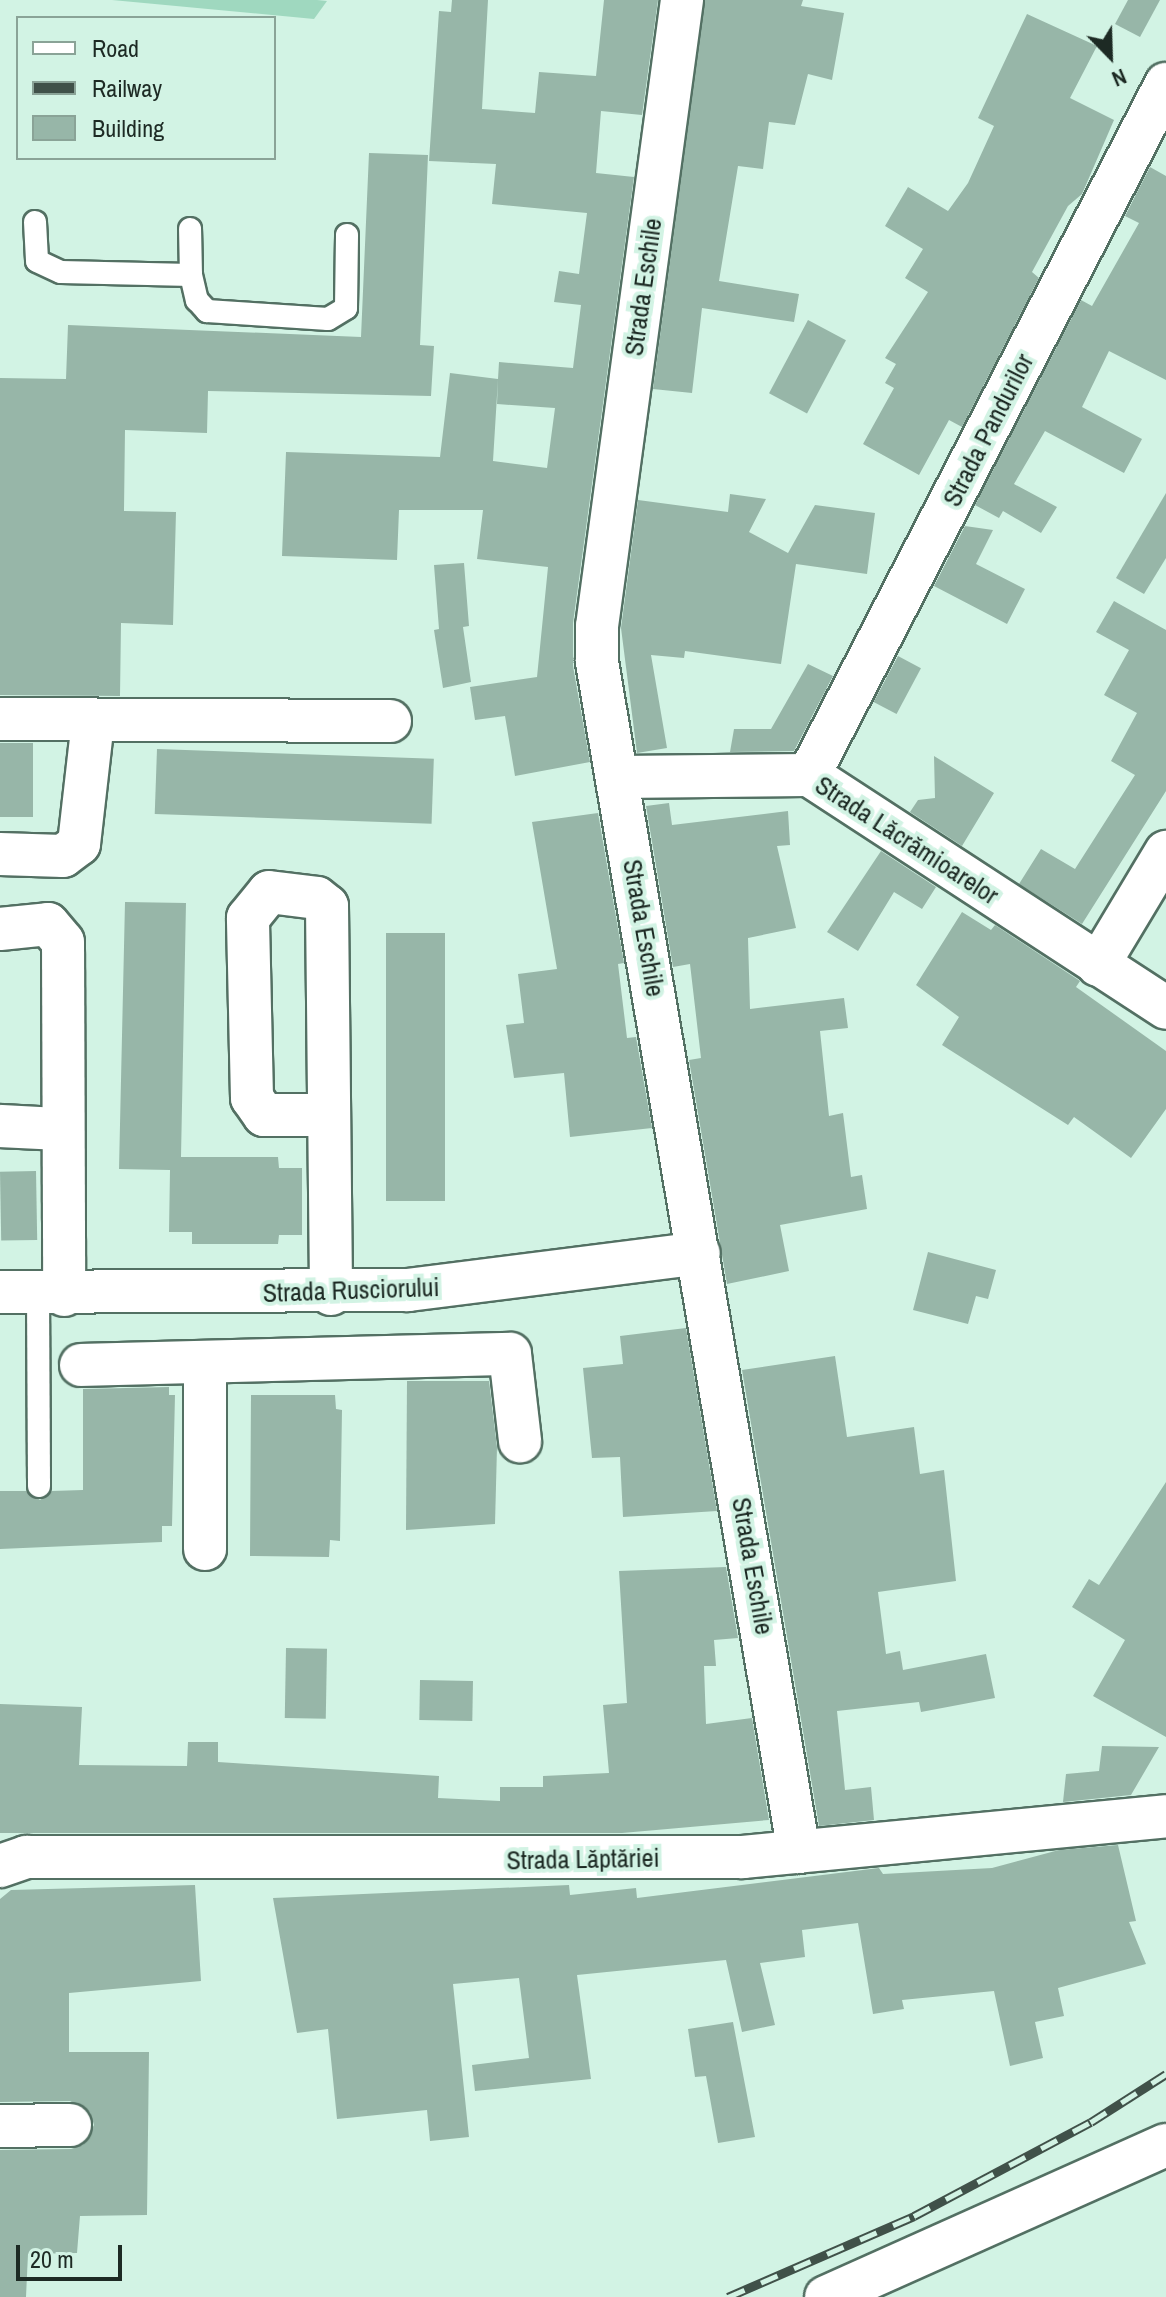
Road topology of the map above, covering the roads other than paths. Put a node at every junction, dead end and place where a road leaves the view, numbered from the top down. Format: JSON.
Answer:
{"nodes":[{"id":1,"x":682,"y":0,"type":"edge"},
{"id":2,"x":1166,"y":84,"type":"edge"},
{"id":3,"x":35,"y":222,"type":"dead end"},
{"id":4,"x":190,"y":229,"type":"dead end"},
{"id":5,"x":347,"y":235,"type":"dead end"},
{"id":6,"x":191,"y":275,"type":"junction"},
{"id":7,"x":0,"y":719,"type":"edge"},
{"id":8,"x":93,"y":721,"type":"junction"},
{"id":9,"x":390,"y":721,"type":"dead end"},
{"id":10,"x":809,"y":775,"type":"junction"},
{"id":11,"x":617,"y":777,"type":"junction"},
{"id":12,"x":1166,"y":852,"type":"edge"},
{"id":13,"x":0,"y":854,"type":"edge"},
{"id":14,"x":0,"y":929,"type":"edge"},
{"id":15,"x":1098,"y":965,"type":"junction"},
{"id":16,"x":1166,"y":1008,"type":"edge"},
{"id":17,"x":328,"y":1115,"type":"junction"},
{"id":18,"x":0,"y":1126,"type":"edge"},
{"id":19,"x":60,"y":1129,"type":"junction"},
{"id":20,"x":699,"y":1253,"type":"junction"},
{"id":21,"x":34,"y":1293,"type":"edge"},
{"id":22,"x":265,"y":1294,"type":"junction"},
{"id":23,"x":331,"y":1294,"type":"junction"},
{"id":24,"x":269,"y":1360,"type":"junction"},
{"id":25,"x":205,"y":1362,"type":"junction"},
{"id":26,"x":81,"y":1365,"type":"dead end"},
{"id":27,"x":520,"y":1441,"type":"dead end"},
{"id":28,"x":39,"y":1486,"type":"dead end"},
{"id":29,"x":205,"y":1549,"type":"dead end"},
{"id":30,"x":1161,"y":1807,"type":"edge"},
{"id":31,"x":799,"y":1852,"type":"junction"},
{"id":32,"x":3,"y":1863,"type":"edge"},
{"id":33,"x":70,"y":2125,"type":"dead end"},
{"id":34,"x":0,"y":2126,"type":"edge"},
{"id":35,"x":1166,"y":2145,"type":"edge"},
{"id":36,"x":826,"y":2297,"type":"edge"}],
"edges":[{"from":1,"to":11,"type":"street","name":"Strada Eschile"},
{"from":2,"to":10,"type":"street","name":"Strada Pandurilor"},
{"from":3,"to":6,"type":"lane"},
{"from":4,"to":6,"type":"lane"},
{"from":5,"to":6,"type":"lane"},
{"from":7,"to":8,"type":"street"},
{"from":8,"to":9,"type":"street"},
{"from":8,"to":13,"type":"street"},
{"from":10,"to":11,"type":"street","name":"Strada Lăcrămioarelor"},
{"from":10,"to":15,"type":"street","name":"Strada Lăcrămioarelor"},
{"from":11,"to":20,"type":"street","name":"Strada Eschile"},
{"from":12,"to":15,"type":"street"},
{"from":14,"to":19,"type":"street"},
{"from":15,"to":16,"type":"street","name":"Strada Lăcrămioarelor"},
{"from":17,"to":17,"type":"street"},
{"from":17,"to":23,"type":"street"},
{"from":18,"to":19,"type":"street"},
{"from":19,"to":21,"type":"street"},
{"from":20,"to":23,"type":"street","name":"Strada Rusciorului"},
{"from":20,"to":31,"type":"street","name":"Strada Eschile"},
{"from":21,"to":22,"type":"street","name":"Strada Rusciorului"},
{"from":21,"to":28,"type":"lane"},
{"from":22,"to":23,"type":"street","name":"Strada Rusciorului"},
{"from":22,"to":24,"type":"street"},
{"from":24,"to":25,"type":"street"},
{"from":24,"to":27,"type":"street"},
{"from":25,"to":26,"type":"street"},
{"from":25,"to":29,"type":"street"},
{"from":30,"to":31,"type":"street","name":"Strada Lăptăriei"},
{"from":31,"to":32,"type":"street","name":"Strada Lăptăriei"},
{"from":33,"to":34,"type":"street"},
{"from":35,"to":36,"type":"street"}]}
